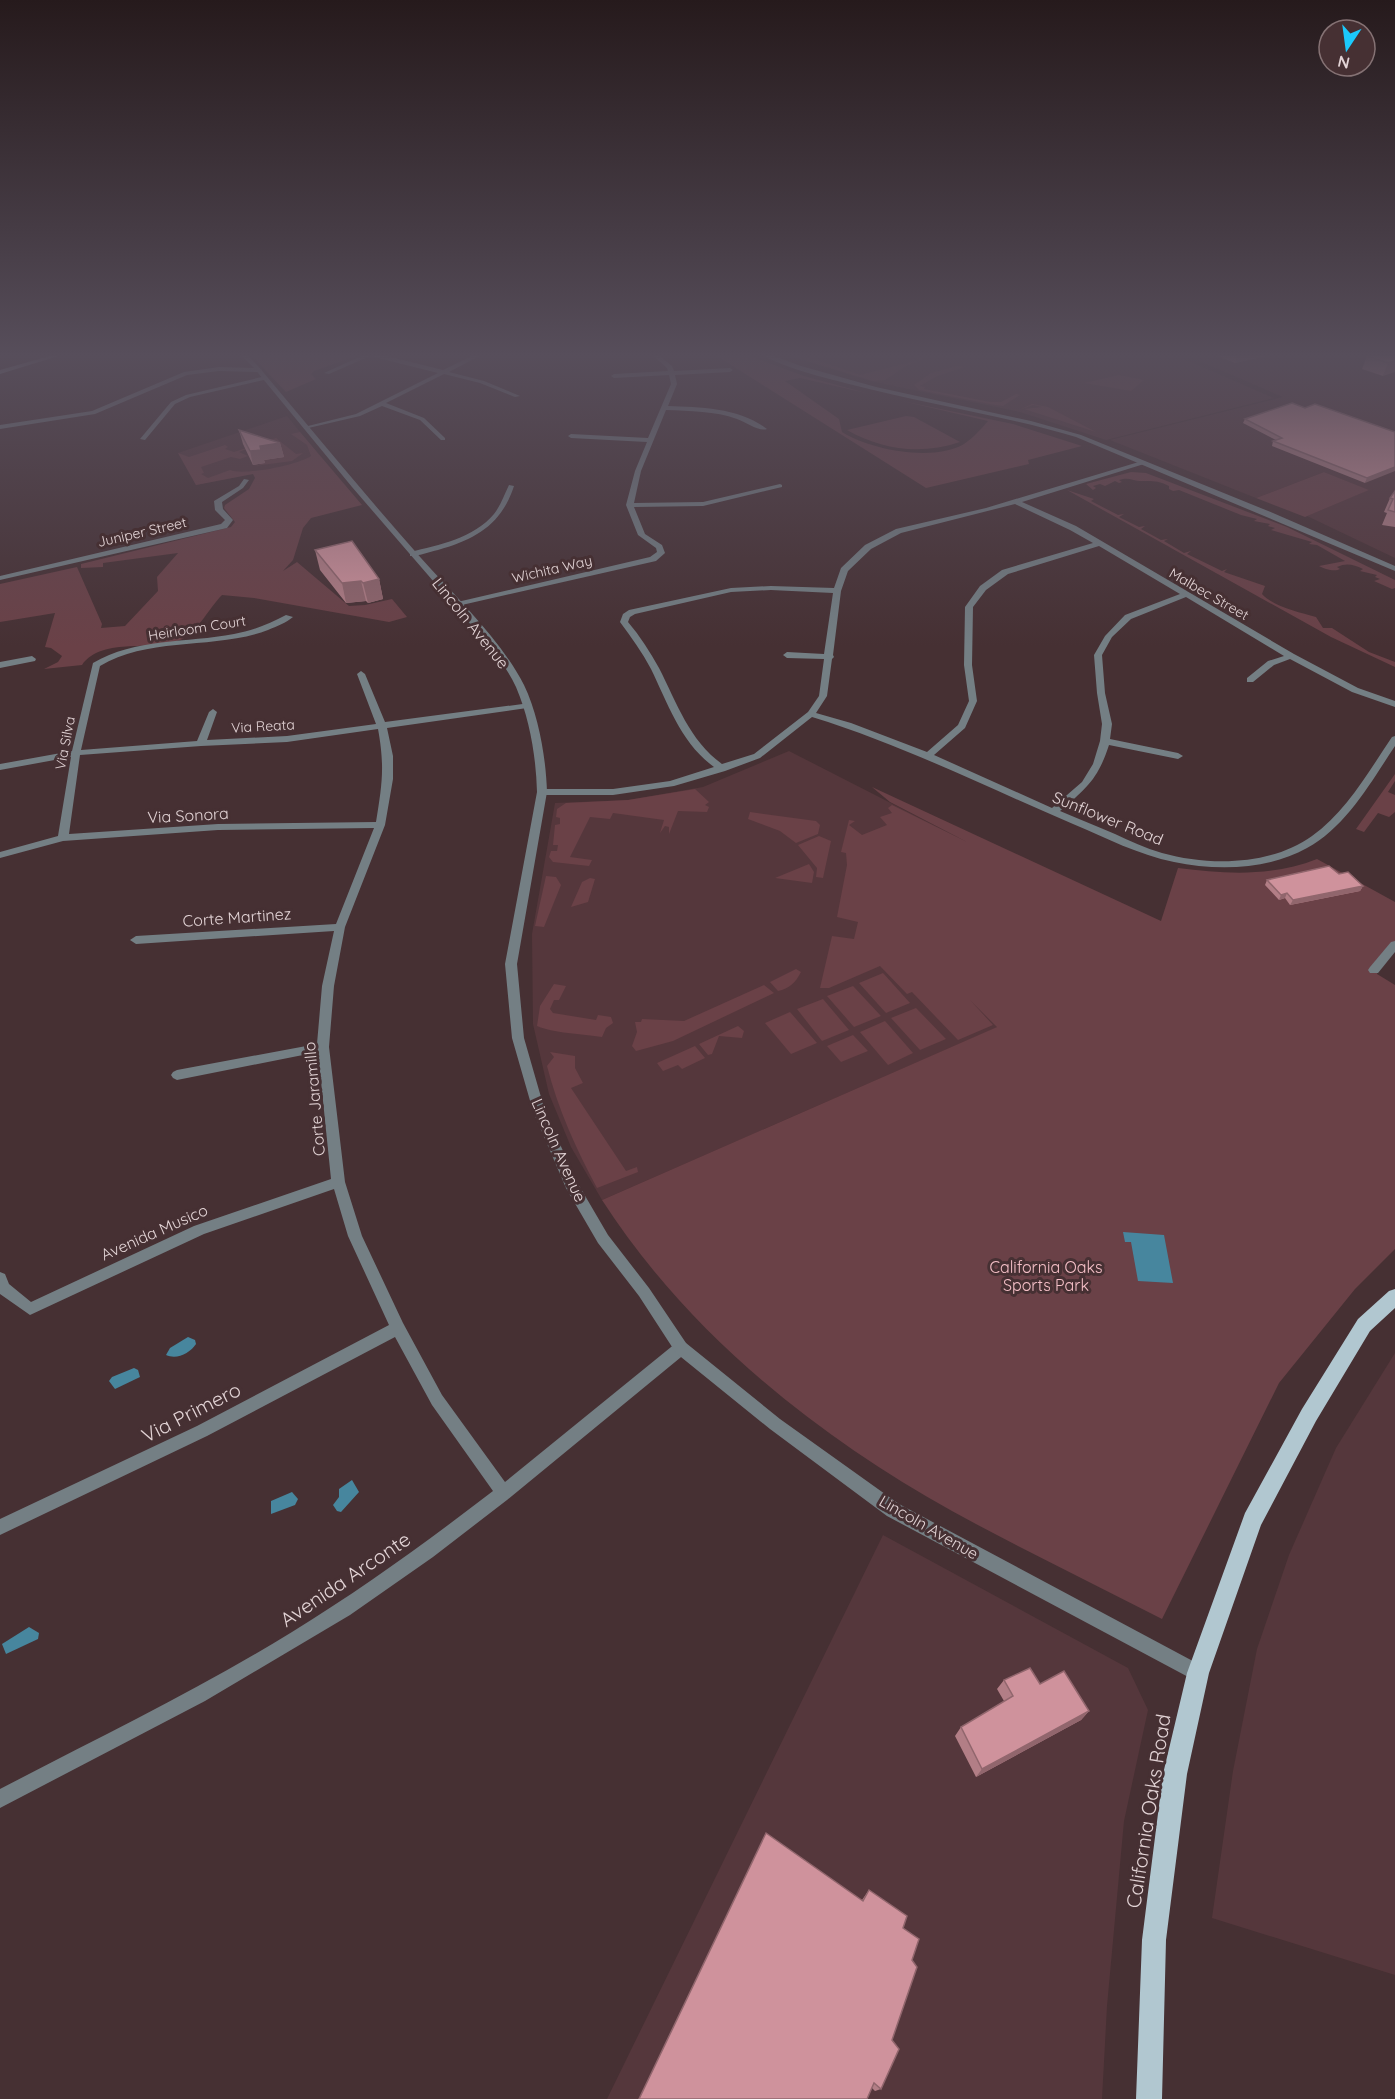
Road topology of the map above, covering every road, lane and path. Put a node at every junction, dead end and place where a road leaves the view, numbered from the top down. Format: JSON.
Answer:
{"nodes":[{"id":1,"x":325,"y":451,"type":"edge"},
{"id":2,"x":646,"y":451,"type":"edge"},
{"id":3,"x":1113,"y":451,"type":"edge"},
{"id":4,"x":1142,"y":463,"type":"junction"},
{"id":5,"x":246,"y":480,"type":"dead end"},
{"id":6,"x":511,"y":486,"type":"dead end"},
{"id":7,"x":780,"y":486,"type":"dead end"},
{"id":8,"x":1013,"y":501,"type":"junction"},
{"id":9,"x":630,"y":505,"type":"junction"},
{"id":10,"x":1098,"y":544,"type":"junction"},
{"id":11,"x":413,"y":554,"type":"junction"},
{"id":12,"x":1395,"y":569,"type":"edge"},
{"id":13,"x":0,"y":578,"type":"edge"},
{"id":14,"x":837,"y":591,"type":"junction"},
{"id":15,"x":1185,"y":595,"type":"junction"},
{"id":16,"x":456,"y":605,"type":"junction"},
{"id":17,"x":289,"y":618,"type":"dead end"},
{"id":18,"x":787,"y":655,"type":"dead end"},
{"id":19,"x":1291,"y":656,"type":"junction"},
{"id":20,"x":830,"y":657,"type":"junction"},
{"id":21,"x":106,"y":658,"type":"joint"},
{"id":22,"x":32,"y":659,"type":"dead end"},
{"id":23,"x":0,"y":665,"type":"edge"},
{"id":24,"x":361,"y":674,"type":"dead end"},
{"id":25,"x":1250,"y":680,"type":"dead end"},
{"id":26,"x":1395,"y":704,"type":"edge"},
{"id":27,"x":527,"y":705,"type":"junction"},
{"id":28,"x":213,"y":712,"type":"dead end"},
{"id":29,"x":811,"y":714,"type":"junction"},
{"id":30,"x":382,"y":726,"type":"junction"},
{"id":31,"x":1395,"y":739,"type":"edge"},
{"id":32,"x":1106,"y":741,"type":"junction"},
{"id":33,"x":201,"y":743,"type":"junction"},
{"id":34,"x":76,"y":753,"type":"junction"},
{"id":35,"x":928,"y":756,"type":"junction"},
{"id":36,"x":1178,"y":756,"type":"dead end"},
{"id":37,"x":0,"y":767,"type":"edge"},
{"id":38,"x":722,"y":769,"type":"junction"},
{"id":39,"x":542,"y":792,"type":"junction"},
{"id":40,"x":1053,"y":812,"type":"junction"},
{"id":41,"x":380,"y":825,"type":"junction"},
{"id":42,"x":63,"y":838,"type":"junction"},
{"id":43,"x":0,"y":855,"type":"edge"},
{"id":44,"x":340,"y":927,"type":"junction"},
{"id":45,"x":136,"y":940,"type":"dead end"},
{"id":46,"x":1395,"y":945,"type":"edge"},
{"id":47,"x":1374,"y":970,"type":"dead end"},
{"id":48,"x":323,"y":1047,"type":"junction"},
{"id":49,"x":177,"y":1075,"type":"dead end"},
{"id":50,"x":338,"y":1182,"type":"junction"},
{"id":51,"x":0,"y":1278,"type":"edge"},
{"id":52,"x":1395,"y":1297,"type":"edge"},
{"id":53,"x":398,"y":1328,"type":"junction"},
{"id":54,"x":681,"y":1348,"type":"junction"},
{"id":55,"x":503,"y":1492,"type":"junction"},
{"id":56,"x":0,"y":1527,"type":"edge"},
{"id":57,"x":1198,"y":1673,"type":"junction"},
{"id":58,"x":0,"y":1799,"type":"edge"},
{"id":59,"x":1149,"y":2099,"type":"edge"}],
"edges":[{"from":1,"to":11,"type":"street","name":"Lincoln Avenue"},
{"from":2,"to":9,"type":"street"},
{"from":3,"to":4,"type":"street"},
{"from":4,"to":8,"type":"street"},
{"from":4,"to":12,"type":"street"},
{"from":5,"to":13,"type":"street","name":"Juniper Street"},
{"from":6,"to":11,"type":"street"},
{"from":7,"to":9,"type":"street"},
{"from":8,"to":10,"type":"street","name":"Malbec Street"},
{"from":8,"to":14,"type":"street"},
{"from":9,"to":16,"type":"street","name":"Wichita Way"},
{"from":10,"to":15,"type":"street","name":"Malbec Street"},
{"from":10,"to":35,"type":"street"},
{"from":11,"to":16,"type":"street","name":"Lincoln Avenue"},
{"from":14,"to":20,"type":"street"},
{"from":14,"to":38,"type":"street"},
{"from":15,"to":19,"type":"street","name":"Malbec Street"},
{"from":15,"to":32,"type":"street"},
{"from":16,"to":27,"type":"street","name":"Lincoln Avenue"},
{"from":17,"to":21,"type":"street","name":"Heirloom Court"},
{"from":18,"to":20,"type":"street"},
{"from":19,"to":25,"type":"street"},
{"from":19,"to":26,"type":"street","name":"Malbec Street"},
{"from":20,"to":29,"type":"street"},
{"from":21,"to":34,"type":"street","name":"Via Silva"},
{"from":22,"to":23,"type":"street"},
{"from":24,"to":30,"type":"street","name":"Corte Jaramillo"},
{"from":27,"to":30,"type":"street","name":"Via Reata"},
{"from":27,"to":39,"type":"street","name":"Lincoln Avenue"},
{"from":28,"to":33,"type":"street"},
{"from":29,"to":35,"type":"street","name":"Sunflower Road"},
{"from":29,"to":38,"type":"street"},
{"from":30,"to":33,"type":"street","name":"Via Reata"},
{"from":30,"to":41,"type":"street","name":"Corte Jaramillo"},
{"from":31,"to":40,"type":"street","name":"Sunflower Road"},
{"from":32,"to":36,"type":"street"},
{"from":32,"to":40,"type":"street"},
{"from":33,"to":34,"type":"street","name":"Via Reata"},
{"from":34,"to":37,"type":"street","name":"Via Reata"},
{"from":34,"to":42,"type":"street","name":"Via Silva"},
{"from":35,"to":40,"type":"street","name":"Sunflower Road"},
{"from":38,"to":39,"type":"street"},
{"from":39,"to":54,"type":"street","name":"Lincoln Avenue"},
{"from":41,"to":42,"type":"street","name":"Via Sonora"},
{"from":41,"to":44,"type":"street","name":"Corte Jaramillo"},
{"from":42,"to":43,"type":"street","name":"Via Sonora"},
{"from":44,"to":45,"type":"street","name":"Corte Martinez"},
{"from":44,"to":48,"type":"street","name":"Corte Jaramillo"},
{"from":46,"to":47,"type":"street"},
{"from":48,"to":49,"type":"street"},
{"from":48,"to":50,"type":"street","name":"Corte Jaramillo"},
{"from":50,"to":51,"type":"street","name":"Avenida Musico"},
{"from":50,"to":53,"type":"street","name":"Corte Jaramillo"},
{"from":52,"to":57,"type":"main road","name":"California Oaks Road"},
{"from":53,"to":55,"type":"street","name":"Corte Jaramillo"},
{"from":53,"to":56,"type":"street","name":"Via Primero"},
{"from":54,"to":55,"type":"street","name":"Avenida Arconte"},
{"from":54,"to":57,"type":"street","name":"Lincoln Avenue"},
{"from":55,"to":58,"type":"street","name":"Avenida Arconte"},
{"from":57,"to":59,"type":"main road","name":"California Oaks Road"}]}
